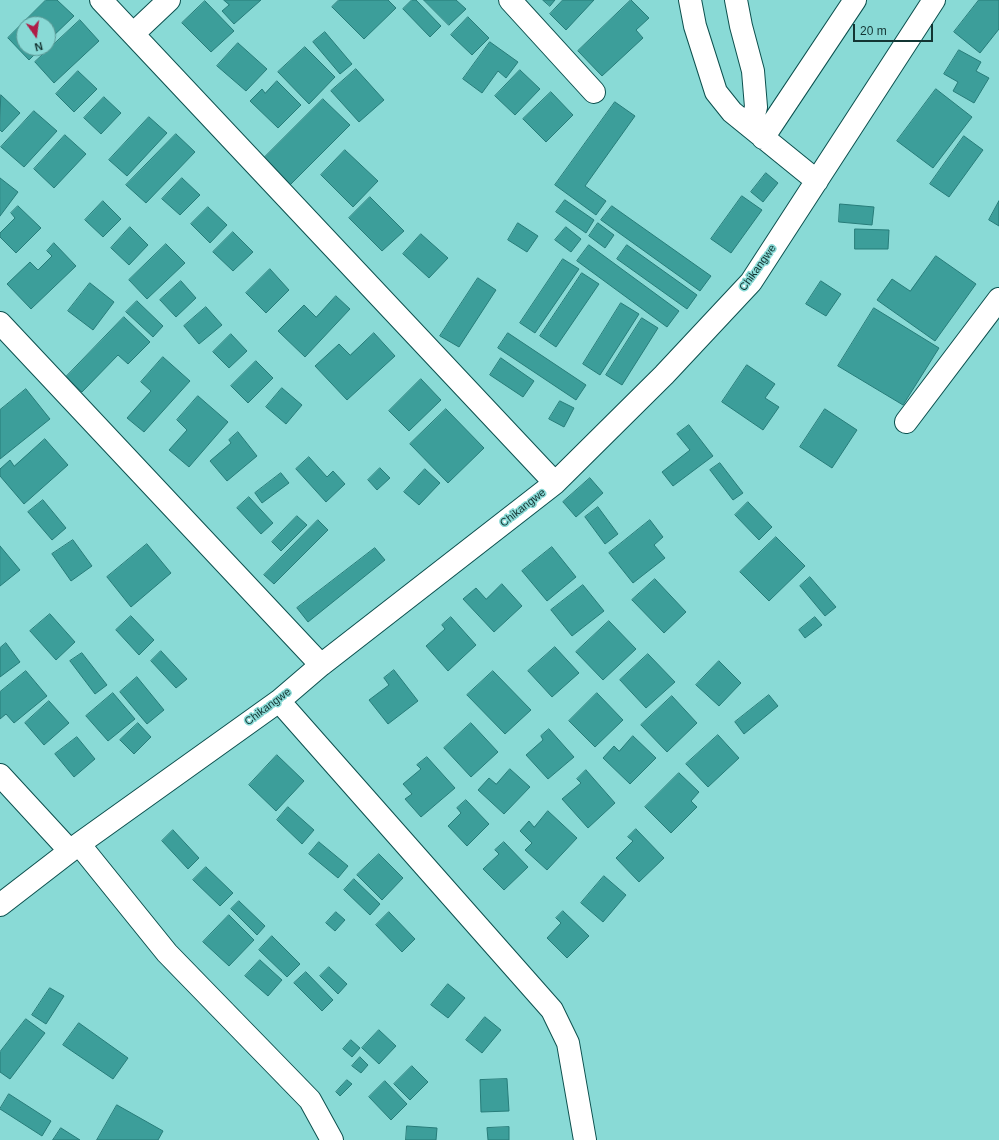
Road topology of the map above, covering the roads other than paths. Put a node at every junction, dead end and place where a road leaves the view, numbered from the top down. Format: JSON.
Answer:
{"nodes":[{"id":1,"x":101,"y":0,"type":"edge"},
{"id":2,"x":169,"y":0,"type":"edge"},
{"id":3,"x":510,"y":0,"type":"edge"},
{"id":4,"x":690,"y":0,"type":"edge"},
{"id":5,"x":736,"y":0,"type":"edge"},
{"id":6,"x":855,"y":0,"type":"edge"},
{"id":7,"x":934,"y":0,"type":"edge"},
{"id":8,"x":133,"y":34,"type":"junction"},
{"id":9,"x":594,"y":92,"type":"dead end"},
{"id":10,"x":757,"y":132,"type":"junction"},
{"id":11,"x":817,"y":181,"type":"junction"},
{"id":12,"x":999,"y":299,"type":"edge"},
{"id":13,"x":0,"y":323,"type":"edge"},
{"id":14,"x":906,"y":422,"type":"dead end"},
{"id":15,"x":555,"y":483,"type":"junction"},
{"id":16,"x":321,"y":665,"type":"junction"},
{"id":17,"x":279,"y":701,"type":"junction"},
{"id":18,"x":0,"y":775,"type":"edge"},
{"id":19,"x":75,"y":847,"type":"junction"},
{"id":20,"x":0,"y":905,"type":"edge"},
{"id":21,"x":332,"y":1140,"type":"edge"},
{"id":22,"x":586,"y":1140,"type":"edge"}],
"edges":[{"from":1,"to":8,"type":"street"},
{"from":2,"to":8,"type":"street"},
{"from":3,"to":9,"type":"street"},
{"from":4,"to":10,"type":"street"},
{"from":5,"to":10,"type":"street"},
{"from":6,"to":10,"type":"street"},
{"from":7,"to":11,"type":"street","name":"Chikangwe"},
{"from":8,"to":15,"type":"street"},
{"from":10,"to":11,"type":"street"},
{"from":11,"to":15,"type":"street","name":"Chikangwe"},
{"from":12,"to":14,"type":"street"},
{"from":13,"to":16,"type":"street"},
{"from":15,"to":16,"type":"street","name":"Chikangwe"},
{"from":16,"to":17,"type":"street","name":"Chikangwe"},
{"from":17,"to":19,"type":"street","name":"Chikangwe"},
{"from":17,"to":22,"type":"street"},
{"from":18,"to":19,"type":"street"},
{"from":19,"to":20,"type":"street","name":"Chikangwe"},
{"from":19,"to":21,"type":"street"}]}
